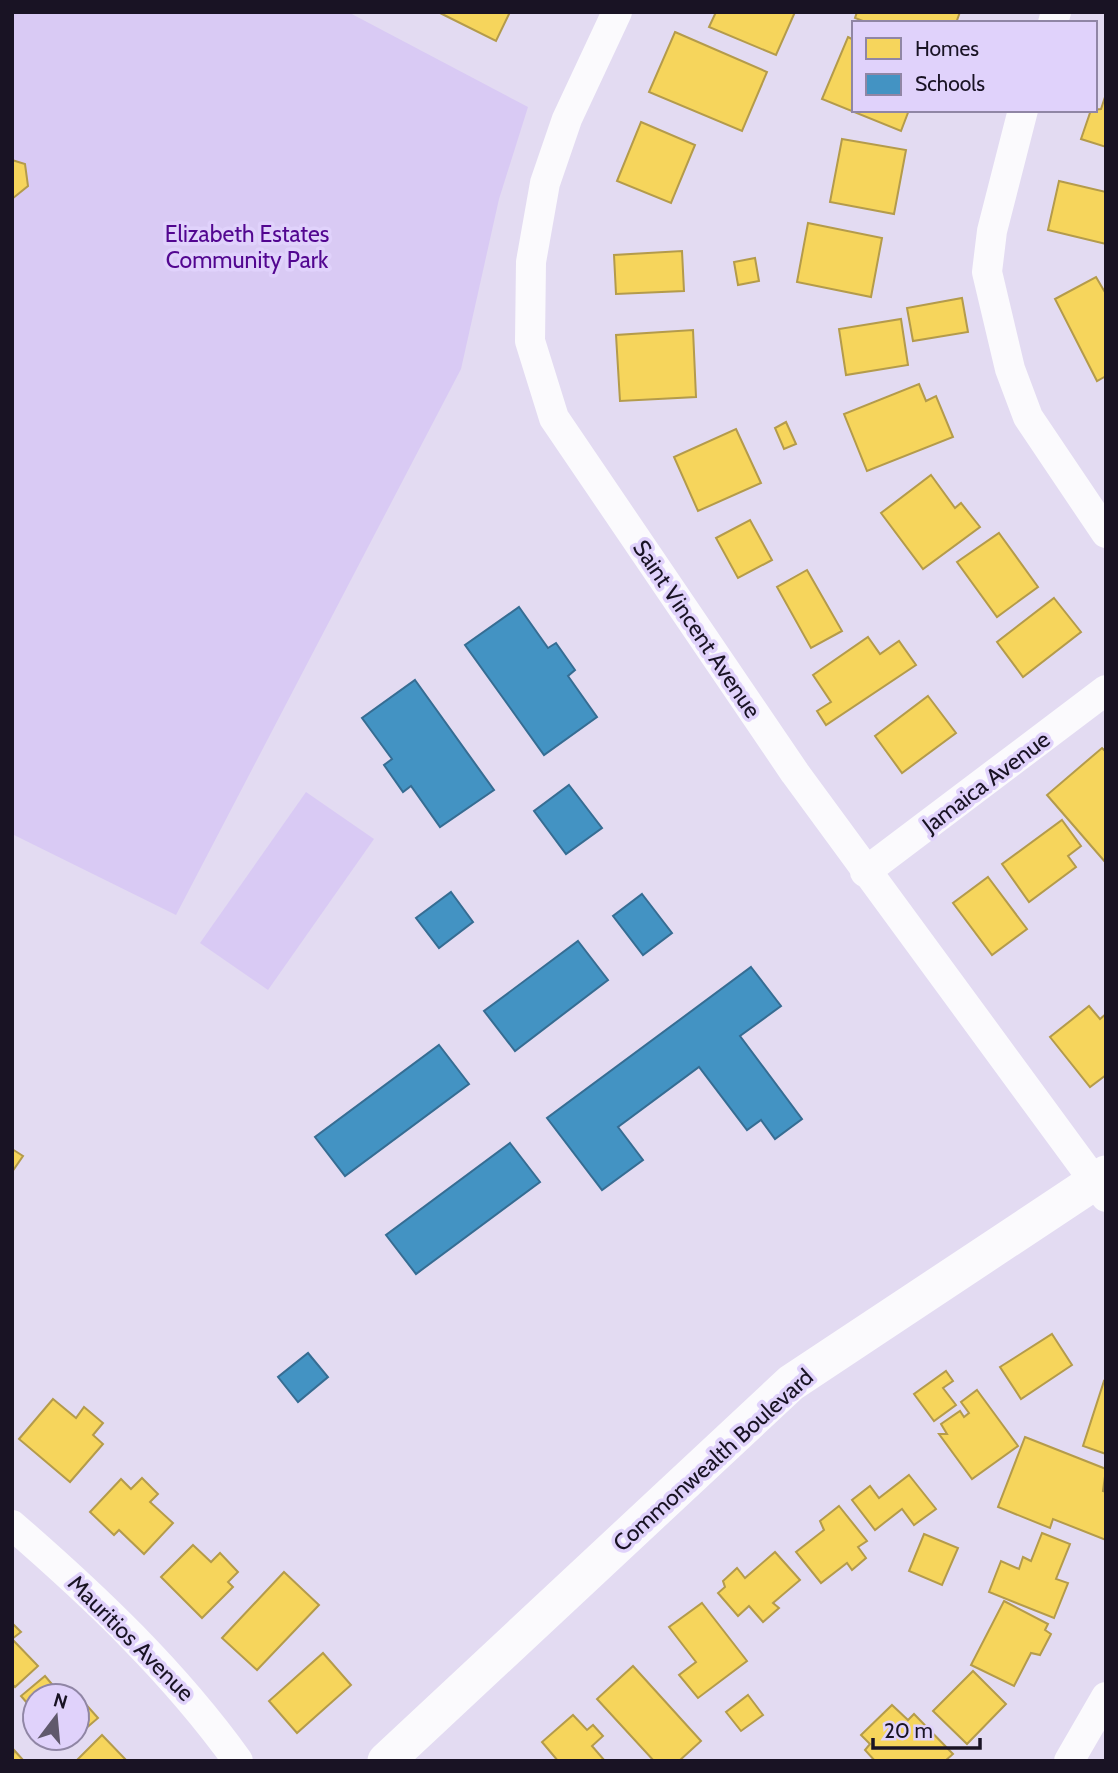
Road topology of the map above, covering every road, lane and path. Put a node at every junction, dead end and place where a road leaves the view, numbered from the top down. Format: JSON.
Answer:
{"nodes":[{"id":1,"x":617,"y":12,"type":"edge"},
{"id":2,"x":1022,"y":112,"type":"edge"},
{"id":3,"x":1106,"y":533,"type":"edge"},
{"id":4,"x":1106,"y":690,"type":"edge"},
{"id":5,"x":865,"y":872,"type":"junction"},
{"id":6,"x":1102,"y":1184,"type":"edge"},
{"id":7,"x":12,"y":1525,"type":"edge"},
{"id":8,"x":1106,"y":1697,"type":"edge"},
{"id":9,"x":238,"y":1761,"type":"edge"},
{"id":10,"x":386,"y":1761,"type":"edge"},
{"id":11,"x":1069,"y":1761,"type":"edge"}],
"edges":[{"from":1,"to":5,"type":"street","name":"Saint Vincent Avenue"},
{"from":2,"to":3,"type":"street"},
{"from":4,"to":5,"type":"street","name":"Jamaica Avenue"},
{"from":5,"to":6,"type":"street","name":"Saint Vincent Avenue"},
{"from":6,"to":10,"type":"street","name":"Commonwealth Boulevard"},
{"from":7,"to":9,"type":"street","name":"Mauritios Avenue"},
{"from":8,"to":11,"type":"street"}]}
